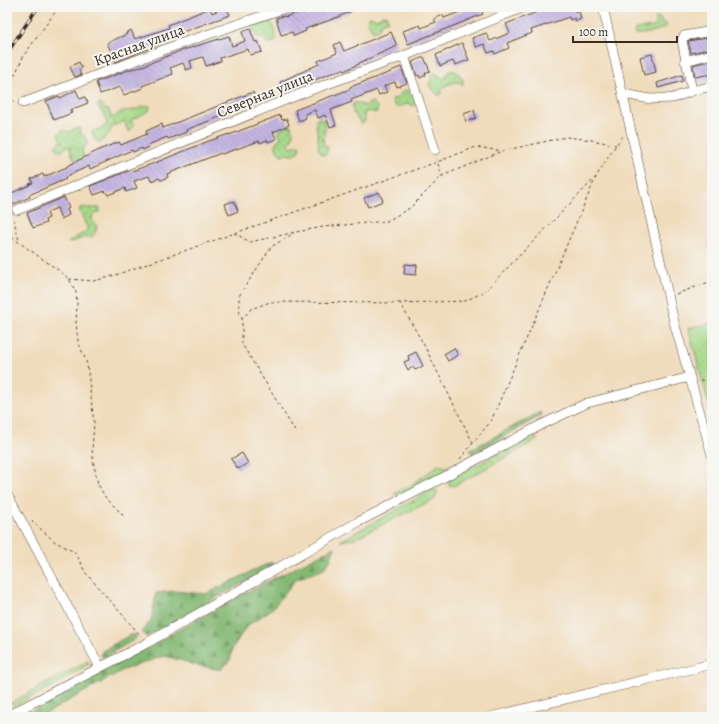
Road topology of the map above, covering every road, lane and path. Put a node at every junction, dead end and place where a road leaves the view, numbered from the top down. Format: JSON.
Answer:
{"nodes":[{"id":1,"x":9,"y":7,"type":"edge"},
{"id":2,"x":60,"y":7,"type":"edge"},
{"id":3,"x":288,"y":7,"type":"edge"},
{"id":4,"x":524,"y":7,"type":"edge"},
{"id":5,"x":603,"y":7,"type":"edge"},
{"id":6,"x":7,"y":10,"type":"edge"},
{"id":7,"x":712,"y":31,"type":"edge"},
{"id":8,"x":712,"y":54,"type":"edge"},
{"id":9,"x":404,"y":56,"type":"junction"},
{"id":10,"x":685,"y":61,"type":"junction"},
{"id":11,"x":712,"y":86,"type":"edge"},
{"id":12,"x":692,"y":91,"type":"junction"},
{"id":13,"x":7,"y":92,"type":"edge"},
{"id":14,"x":624,"y":94,"type":"junction"},
{"id":15,"x":23,"y":103,"type":"dead end"},
{"id":16,"x":631,"y":127,"type":"junction"},
{"id":17,"x":616,"y":145,"type":"junction"},
{"id":18,"x":435,"y":150,"type":"joint"},
{"id":19,"x":502,"y":151,"type":"junction"},
{"id":20,"x":437,"y":162,"type":"junction"},
{"id":21,"x":442,"y":176,"type":"junction"},
{"id":22,"x":596,"y":177,"type":"junction"},
{"id":23,"x":17,"y":210,"type":"joint"},
{"id":24,"x":296,"y":232,"type":"junction"},
{"id":25,"x":234,"y":233,"type":"junction"},
{"id":26,"x":7,"y":234,"type":"edge"},
{"id":27,"x":19,"y":242,"type":"junction"},
{"id":28,"x":69,"y":279,"type":"junction"},
{"id":29,"x":712,"y":281,"type":"edge"},
{"id":30,"x":668,"y":297,"type":"junction"},
{"id":31,"x":400,"y":303,"type":"junction"},
{"id":32,"x":242,"y":319,"type":"junction"},
{"id":33,"x":712,"y":379,"type":"edge"},
{"id":34,"x":691,"y":380,"type":"junction"},
{"id":35,"x":295,"y":431,"type":"dead end"},
{"id":36,"x":473,"y":443,"type":"junction"},
{"id":37,"x":712,"y":455,"type":"edge"},
{"id":38,"x":460,"y":460,"type":"dead end"},
{"id":39,"x":7,"y":494,"type":"edge"},
{"id":40,"x":124,"y":516,"type":"dead end"},
{"id":41,"x":28,"y":518,"type":"dead end"},
{"id":42,"x":147,"y":643,"type":"junction"},
{"id":43,"x":712,"y":664,"type":"edge"},
{"id":44,"x":100,"y":667,"type":"junction"},
{"id":45,"x":7,"y":716,"type":"edge"},
{"id":46,"x":490,"y":717,"type":"edge"}],
"edges":[{"from":1,"to":6,"type":"path"},
{"from":2,"to":13,"type":"path"},
{"from":3,"to":15,"type":"street","name":"Красная улица"},
{"from":4,"to":9,"type":"street","name":"Северная улица"},
{"from":5,"to":14,"type":"street"},
{"from":7,"to":10,"type":"street"},
{"from":8,"to":10,"type":"street"},
{"from":9,"to":18,"type":"street"},
{"from":9,"to":23,"type":"street","name":"Северная улица"},
{"from":10,"to":12,"type":"street"},
{"from":11,"to":12,"type":"street"},
{"from":12,"to":14,"type":"street"},
{"from":14,"to":16,"type":"street"},
{"from":16,"to":17,"type":"path"},
{"from":16,"to":30,"type":"street"},
{"from":17,"to":19,"type":"path"},
{"from":17,"to":22,"type":"path"},
{"from":18,"to":20,"type":"path"},
{"from":19,"to":20,"type":"path"},
{"from":19,"to":21,"type":"path"},
{"from":20,"to":21,"type":"path"},
{"from":20,"to":25,"type":"path"},
{"from":21,"to":24,"type":"path"},
{"from":22,"to":31,"type":"path"},
{"from":22,"to":36,"type":"path"},
{"from":23,"to":27,"type":"path"},
{"from":24,"to":25,"type":"path"},
{"from":24,"to":32,"type":"path"},
{"from":25,"to":28,"type":"path"},
{"from":26,"to":27,"type":"path"},
{"from":27,"to":28,"type":"path"},
{"from":28,"to":40,"type":"path"},
{"from":29,"to":30,"type":"path"},
{"from":30,"to":34,"type":"street"},
{"from":31,"to":32,"type":"path"},
{"from":31,"to":36,"type":"path"},
{"from":32,"to":35,"type":"path"},
{"from":33,"to":34,"type":"path"},
{"from":34,"to":37,"type":"street"},
{"from":34,"to":42,"type":"street"},
{"from":36,"to":38,"type":"path"},
{"from":39,"to":44,"type":"street"},
{"from":41,"to":42,"type":"path"},
{"from":42,"to":44,"type":"street"},
{"from":43,"to":46,"type":"street"},
{"from":44,"to":45,"type":"street"}]}
